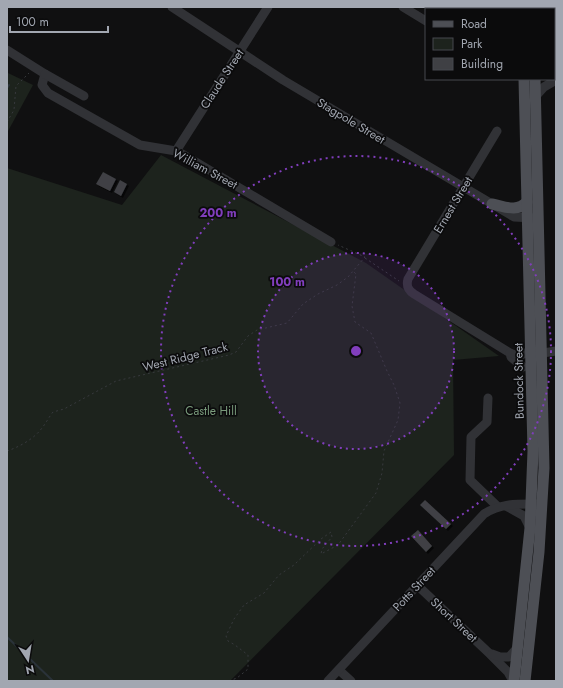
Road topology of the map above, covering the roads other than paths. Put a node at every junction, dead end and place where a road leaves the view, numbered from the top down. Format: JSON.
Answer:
{"nodes":[{"id":1,"x":172,"y":7,"type":"edge"},
{"id":2,"x":268,"y":7,"type":"edge"},
{"id":3,"x":403,"y":7,"type":"edge"},
{"id":4,"x":425,"y":20,"type":"edge"},
{"id":5,"x":7,"y":50,"type":"edge"},
{"id":6,"x":239,"y":52,"type":"junction"},
{"id":7,"x":45,"y":74,"type":"junction"},
{"id":8,"x":524,"y":80,"type":"edge"},
{"id":9,"x":535,"y":80,"type":"edge"},
{"id":10,"x":555,"y":80,"type":"edge"},
{"id":11,"x":84,"y":96,"type":"dead end"},
{"id":12,"x":535,"y":97,"type":"junction"},
{"id":13,"x":497,"y":131,"type":"dead end"},
{"id":14,"x":176,"y":151,"type":"junction"},
{"id":15,"x":463,"y":187,"type":"junction"},
{"id":16,"x":527,"y":202,"type":"junction"},
{"id":17,"x":492,"y":204,"type":"junction"},
{"id":18,"x":532,"y":218,"type":"junction"},
{"id":19,"x":331,"y":242,"type":"road end"},
{"id":20,"x":556,"y":351,"type":"edge"},
{"id":21,"x":535,"y":352,"type":"junction"},
{"id":22,"x":510,"y":353,"type":"junction"},
{"id":23,"x":523,"y":368,"type":"dead end"},
{"id":24,"x":488,"y":398,"type":"dead end"},
{"id":25,"x":537,"y":504,"type":"junction"},
{"id":26,"x":501,"y":505,"type":"junction"},
{"id":27,"x":530,"y":528,"type":"junction"},
{"id":28,"x":417,"y":585,"type":"junction"},
{"id":29,"x":518,"y":648,"type":"junction"},
{"id":30,"x":490,"y":654,"type":"junction"},
{"id":31,"x":339,"y":670,"type":"junction"},
{"id":32,"x":328,"y":681,"type":"edge"},
{"id":33,"x":351,"y":681,"type":"edge"},
{"id":34,"x":513,"y":681,"type":"edge"},
{"id":35,"x":525,"y":681,"type":"edge"}],
"edges":[{"from":1,"to":6,"type":"street","name":"Stagpole Street"},
{"from":2,"to":6,"type":"street","name":"Claude Street"},
{"from":3,"to":4,"type":"street"},
{"from":5,"to":7,"type":"street"},
{"from":6,"to":14,"type":"street","name":"Claude Street"},
{"from":6,"to":15,"type":"street","name":"Stagpole Street"},
{"from":7,"to":11,"type":"street"},
{"from":7,"to":14,"type":"street","name":"William Street"},
{"from":8,"to":16,"type":"main road","name":"Bundock Street"},
{"from":9,"to":12,"type":"main road","name":"Bundock Street"},
{"from":10,"to":12,"type":"street"},
{"from":12,"to":18,"type":"main road","name":"Bundock Street"},
{"from":13,"to":15,"type":"street","name":"Ernest Street"},
{"from":14,"to":19,"type":"street","name":"William Street"},
{"from":15,"to":17,"type":"street","name":"Stagpole Street"},
{"from":15,"to":22,"type":"street","name":"Ernest Street"},
{"from":16,"to":17,"type":"main road"},
{"from":16,"to":18,"type":"main road","name":"Bundock Street"},
{"from":17,"to":18,"type":"street","name":"Stagpole Street"},
{"from":18,"to":21,"type":"main road","name":"Bundock Street"},
{"from":20,"to":21,"type":"street"},
{"from":21,"to":22,"type":"street"},
{"from":21,"to":25,"type":"main road","name":"Bundock Street"},
{"from":22,"to":23,"type":"street"},
{"from":24,"to":26,"type":"street"},
{"from":25,"to":26,"type":"street"},
{"from":25,"to":27,"type":"main road","name":"Bundock Street"},
{"from":25,"to":35,"type":"main road","name":"Bundock Street"},
{"from":26,"to":27,"type":"street"},
{"from":26,"to":28,"type":"street","name":"Potts Street"},
{"from":27,"to":29,"type":"main road","name":"Bundock Street"},
{"from":28,"to":30,"type":"street","name":"Short Street"},
{"from":28,"to":31,"type":"street","name":"Potts Street"},
{"from":29,"to":30,"type":"street"},
{"from":29,"to":34,"type":"main road","name":"Bundock Street"},
{"from":30,"to":34,"type":"street","name":"Short Street"},
{"from":31,"to":32,"type":"street","name":"Potts Street"},
{"from":31,"to":33,"type":"street"}]}
